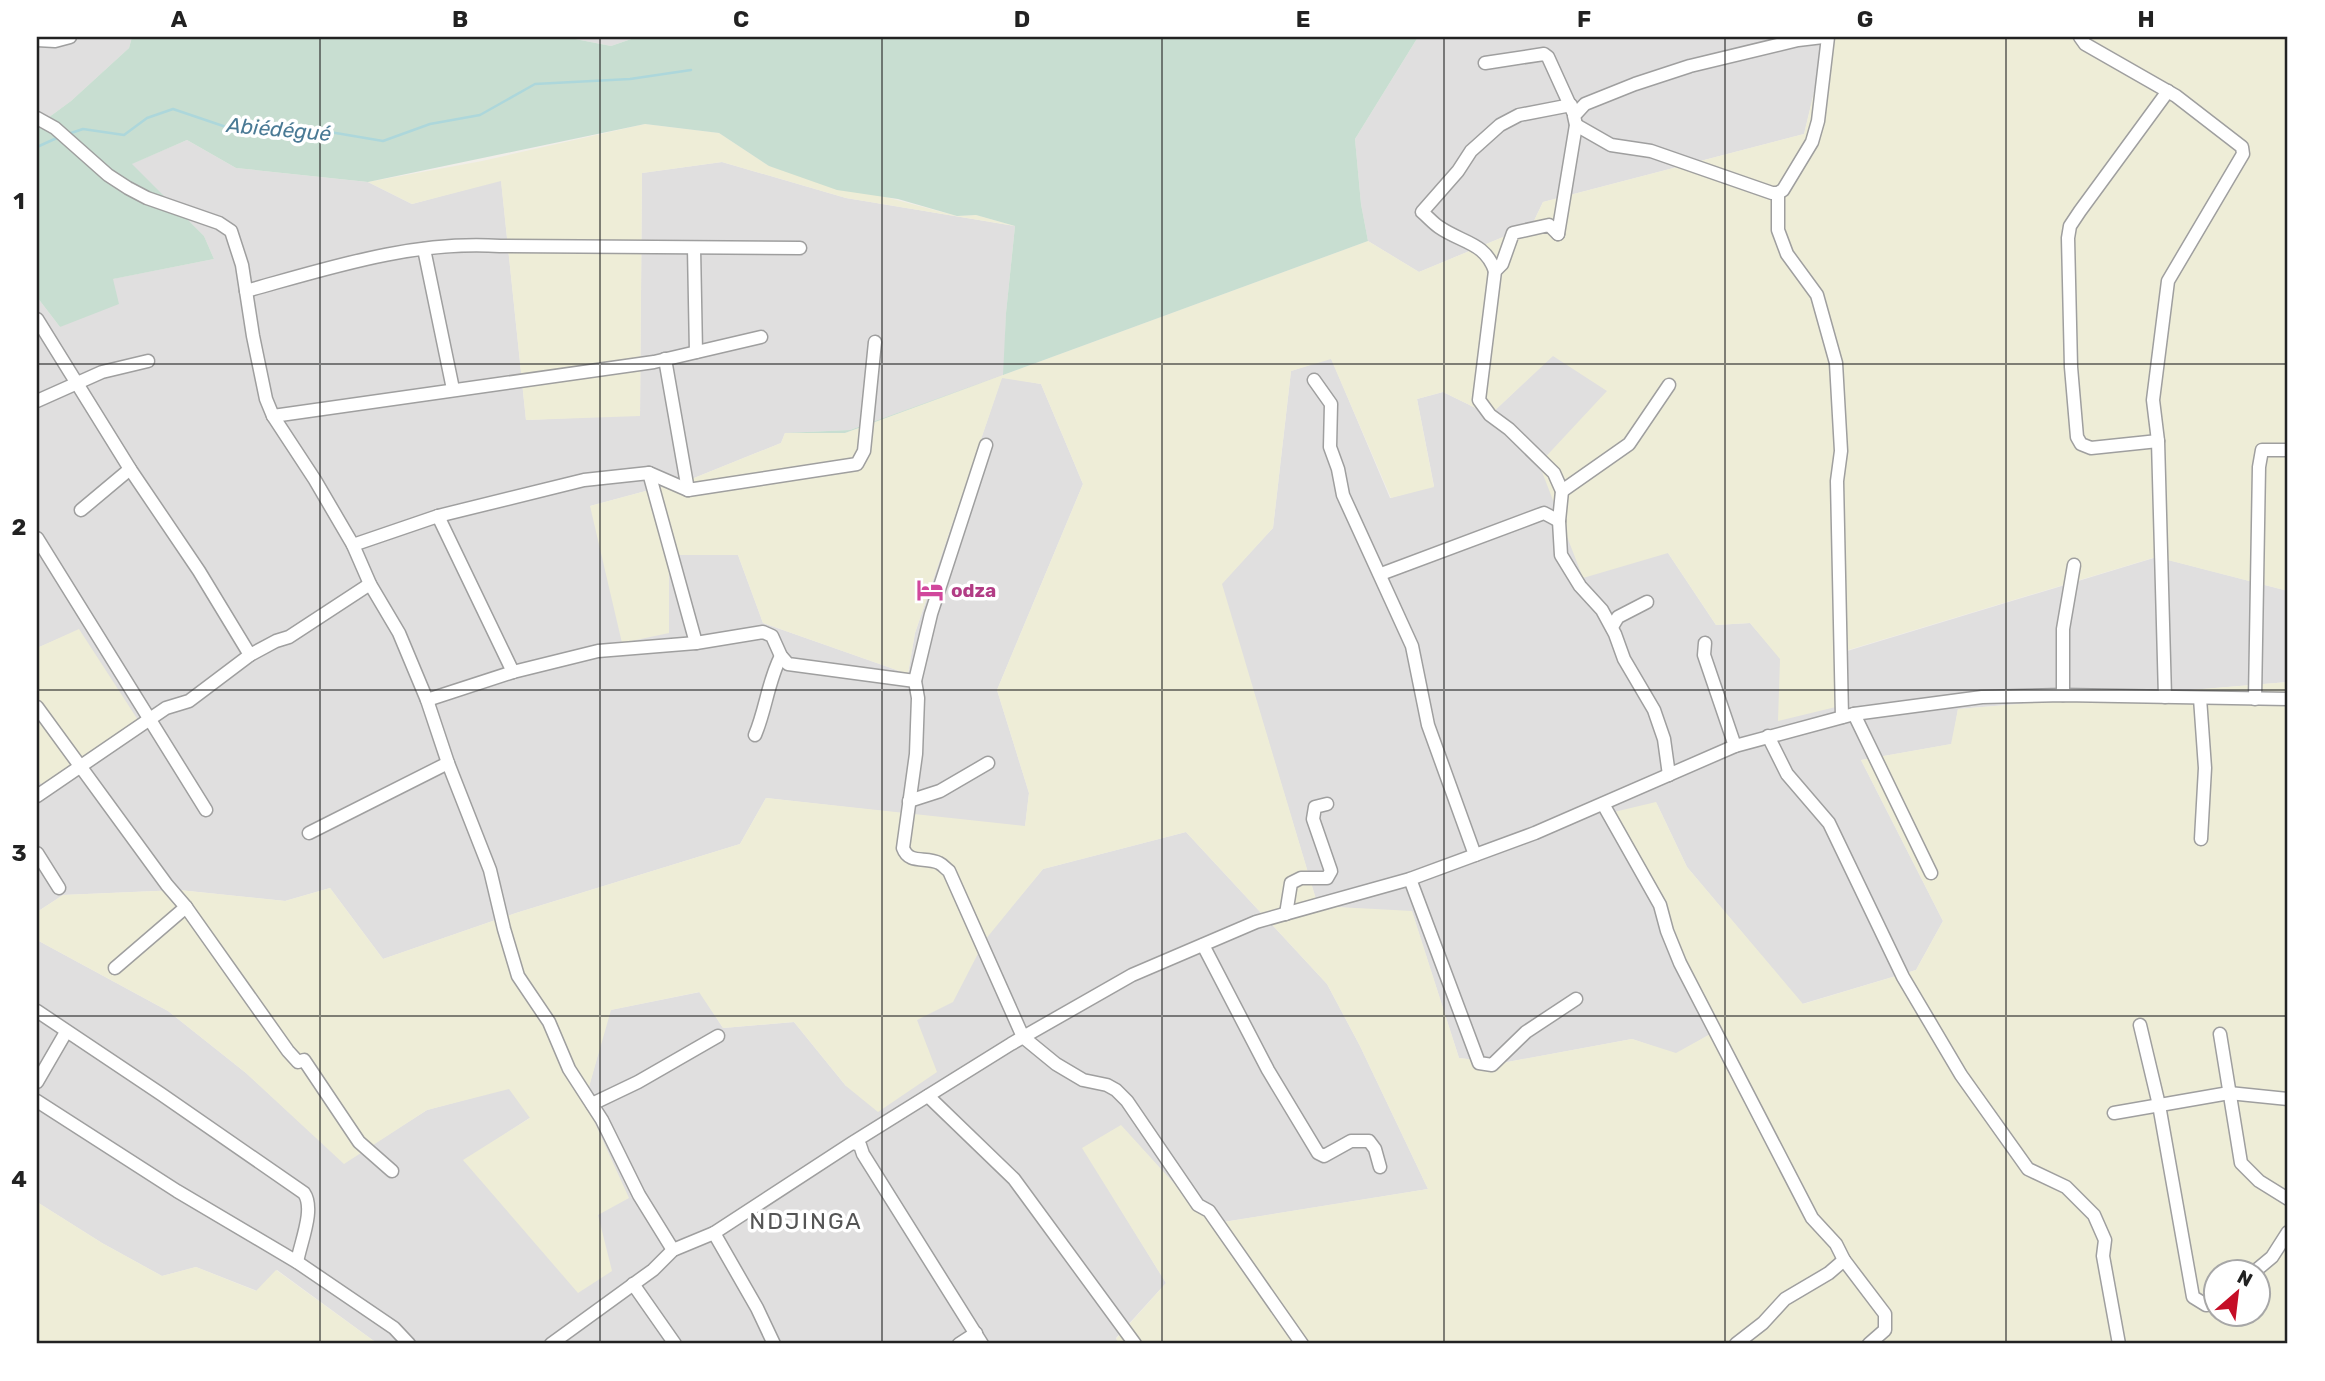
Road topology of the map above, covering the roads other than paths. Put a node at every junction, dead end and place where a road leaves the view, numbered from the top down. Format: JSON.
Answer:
{"nodes":[{"id":1,"x":70,"y":37,"type":"edge"},
{"id":2,"x":1823,"y":37,"type":"edge"},
{"id":3,"x":1828,"y":37,"type":"edge"},
{"id":4,"x":2080,"y":37,"type":"edge"},
{"id":5,"x":37,"y":40,"type":"edge"},
{"id":6,"x":1485,"y":63,"type":"dead end"},
{"id":7,"x":2168,"y":91,"type":"junction"},
{"id":8,"x":1574,"y":116,"type":"junction"},
{"id":9,"x":37,"y":118,"type":"edge"},
{"id":10,"x":1778,"y":193,"type":"junction"},
{"id":11,"x":694,"y":248,"type":"junction"},
{"id":12,"x":800,"y":248,"type":"dead end"},
{"id":13,"x":424,"y":249,"type":"junction"},
{"id":14,"x":1495,"y":271,"type":"junction"},
{"id":15,"x":246,"y":291,"type":"junction"},
{"id":16,"x":37,"y":319,"type":"edge"},
{"id":17,"x":761,"y":337,"type":"dead end"},
{"id":18,"x":875,"y":342,"type":"dead end"},
{"id":19,"x":696,"y":352,"type":"junction"},
{"id":20,"x":665,"y":359,"type":"junction"},
{"id":21,"x":148,"y":361,"type":"dead end"},
{"id":22,"x":1314,"y":380,"type":"dead end"},
{"id":23,"x":77,"y":383,"type":"junction"},
{"id":24,"x":1670,"y":385,"type":"dead end"},
{"id":25,"x":453,"y":390,"type":"junction"},
{"id":26,"x":37,"y":401,"type":"edge"},
{"id":27,"x":273,"y":416,"type":"junction"},
{"id":28,"x":2158,"y":441,"type":"junction"},
{"id":29,"x":986,"y":444,"type":"dead end"},
{"id":30,"x":2288,"y":450,"type":"edge"},
{"id":31,"x":130,"y":469,"type":"junction"},
{"id":32,"x":649,"y":473,"type":"junction"},
{"id":33,"x":688,"y":490,"type":"junction"},
{"id":34,"x":1562,"y":491,"type":"junction"},
{"id":35,"x":81,"y":510,"type":"dead end"},
{"id":36,"x":438,"y":516,"type":"junction"},
{"id":37,"x":1559,"y":521,"type":"junction"},
{"id":38,"x":37,"y":538,"type":"edge"},
{"id":39,"x":353,"y":545,"type":"junction"},
{"id":40,"x":2074,"y":565,"type":"dead end"},
{"id":41,"x":1381,"y":574,"type":"junction"},
{"id":42,"x":370,"y":584,"type":"junction"},
{"id":43,"x":1647,"y":602,"type":"dead end"},
{"id":44,"x":1612,"y":627,"type":"junction"},
{"id":45,"x":696,"y":643,"type":"junction"},
{"id":46,"x":1705,"y":643,"type":"dead end"},
{"id":47,"x":250,"y":654,"type":"junction"},
{"id":48,"x":781,"y":656,"type":"junction"},
{"id":49,"x":513,"y":673,"type":"junction"},
{"id":50,"x":915,"y":681,"type":"junction"},
{"id":51,"x":2063,"y":695,"type":"junction"},
{"id":52,"x":2165,"y":698,"type":"junction"},
{"id":53,"x":2200,"y":698,"type":"junction"},
{"id":54,"x":2255,"y":699,"type":"junction"},
{"id":55,"x":2288,"y":699,"type":"edge"},
{"id":56,"x":427,"y":700,"type":"junction"},
{"id":57,"x":37,"y":707,"type":"edge"},
{"id":58,"x":1848,"y":716,"type":"junction"},
{"id":59,"x":148,"y":720,"type":"junction"},
{"id":60,"x":755,"y":735,"type":"dead end"},
{"id":61,"x":1768,"y":736,"type":"junction"},
{"id":62,"x":1735,"y":746,"type":"junction"},
{"id":63,"x":448,"y":762,"type":"junction"},
{"id":64,"x":988,"y":763,"type":"dead end"},
{"id":65,"x":82,"y":767,"type":"junction"},
{"id":66,"x":1669,"y":775,"type":"junction"},
{"id":67,"x":37,"y":796,"type":"edge"},
{"id":68,"x":909,"y":801,"type":"junction"},
{"id":69,"x":1326,"y":804,"type":"dead end"},
{"id":70,"x":1603,"y":804,"type":"junction"},
{"id":71,"x":206,"y":810,"type":"dead end"},
{"id":72,"x":309,"y":833,"type":"dead end"},
{"id":73,"x":2201,"y":839,"type":"dead end"},
{"id":74,"x":37,"y":853,"type":"edge"},
{"id":75,"x":1475,"y":855,"type":"junction"},
{"id":76,"x":1931,"y":873,"type":"dead end"},
{"id":77,"x":1410,"y":879,"type":"junction"},
{"id":78,"x":59,"y":888,"type":"dead end"},
{"id":79,"x":186,"y":907,"type":"junction"},
{"id":80,"x":1286,"y":914,"type":"junction"},
{"id":81,"x":1203,"y":945,"type":"junction"},
{"id":82,"x":115,"y":968,"type":"dead end"},
{"id":83,"x":1576,"y":999,"type":"dead end"},
{"id":84,"x":37,"y":1011,"type":"edge"},
{"id":85,"x":2140,"y":1026,"type":"dead end"},
{"id":86,"x":66,"y":1032,"type":"junction"},
{"id":87,"x":2220,"y":1034,"type":"dead end"},
{"id":88,"x":718,"y":1035,"type":"dead end"},
{"id":89,"x":1023,"y":1037,"type":"junction"},
{"id":90,"x":37,"y":1082,"type":"edge"},
{"id":91,"x":2229,"y":1093,"type":"junction"},
{"id":92,"x":928,"y":1096,"type":"junction"},
{"id":93,"x":2288,"y":1099,"type":"edge"},
{"id":94,"x":37,"y":1101,"type":"edge"},
{"id":95,"x":592,"y":1104,"type":"junction"},
{"id":96,"x":2159,"y":1105,"type":"junction"},
{"id":97,"x":2114,"y":1112,"type":"dead end"},
{"id":98,"x":853,"y":1143,"type":"junction"},
{"id":99,"x":1380,"y":1167,"type":"dead end"},
{"id":100,"x":392,"y":1171,"type":"dead end"},
{"id":101,"x":2288,"y":1199,"type":"edge"},
{"id":102,"x":2288,"y":1231,"type":"edge"},
{"id":103,"x":714,"y":1233,"type":"junction"},
{"id":104,"x":673,"y":1250,"type":"junction"},
{"id":105,"x":2271,"y":1258,"type":"edge"},
{"id":106,"x":1844,"y":1260,"type":"junction"},
{"id":107,"x":297,"y":1262,"type":"junction"},
{"id":108,"x":633,"y":1284,"type":"junction"},
{"id":109,"x":2202,"y":1303,"type":"edge"},
{"id":110,"x":979,"y":1339,"type":"edge"},
{"id":111,"x":410,"y":1344,"type":"edge"},
{"id":112,"x":551,"y":1344,"type":"edge"},
{"id":113,"x":675,"y":1344,"type":"edge"},
{"id":114,"x":774,"y":1344,"type":"edge"},
{"id":115,"x":959,"y":1344,"type":"edge"},
{"id":116,"x":1135,"y":1344,"type":"edge"},
{"id":117,"x":1302,"y":1344,"type":"edge"},
{"id":118,"x":1735,"y":1344,"type":"edge"},
{"id":119,"x":1869,"y":1344,"type":"edge"},
{"id":120,"x":2119,"y":1344,"type":"edge"}],
"edges":[{"from":1,"to":5,"type":"street"},
{"from":2,"to":8,"type":"street"},
{"from":3,"to":10,"type":"street"},
{"from":4,"to":7,"type":"street"},
{"from":6,"to":8,"type":"street"},
{"from":7,"to":28,"type":"street"},
{"from":7,"to":28,"type":"street"},
{"from":8,"to":10,"type":"street"},
{"from":8,"to":14,"type":"street"},
{"from":8,"to":14,"type":"street"},
{"from":9,"to":15,"type":"street"},
{"from":10,"to":58,"type":"street"},
{"from":11,"to":12,"type":"street"},
{"from":11,"to":13,"type":"street"},
{"from":11,"to":19,"type":"street"},
{"from":13,"to":15,"type":"street"},
{"from":13,"to":25,"type":"street"},
{"from":14,"to":34,"type":"street"},
{"from":15,"to":27,"type":"street"},
{"from":16,"to":23,"type":"street"},
{"from":17,"to":19,"type":"street"},
{"from":18,"to":33,"type":"street"},
{"from":19,"to":20,"type":"street"},
{"from":20,"to":25,"type":"street"},
{"from":20,"to":33,"type":"street"},
{"from":21,"to":23,"type":"street"},
{"from":22,"to":41,"type":"street"},
{"from":23,"to":26,"type":"street"},
{"from":23,"to":31,"type":"street"},
{"from":24,"to":34,"type":"street"},
{"from":25,"to":27,"type":"street"},
{"from":27,"to":39,"type":"street"},
{"from":28,"to":52,"type":"street"},
{"from":29,"to":50,"type":"street"},
{"from":30,"to":54,"type":"street"},
{"from":31,"to":35,"type":"street"},
{"from":31,"to":47,"type":"street"},
{"from":32,"to":33,"type":"street"},
{"from":32,"to":36,"type":"street"},
{"from":32,"to":45,"type":"street"},
{"from":34,"to":37,"type":"street"},
{"from":36,"to":39,"type":"street"},
{"from":36,"to":49,"type":"street"},
{"from":37,"to":41,"type":"street"},
{"from":37,"to":44,"type":"street"},
{"from":38,"to":59,"type":"street"},
{"from":39,"to":42,"type":"street"},
{"from":40,"to":51,"type":"street"},
{"from":41,"to":75,"type":"street"},
{"from":42,"to":47,"type":"street"},
{"from":42,"to":56,"type":"street"},
{"from":43,"to":44,"type":"street"},
{"from":44,"to":66,"type":"street"},
{"from":45,"to":48,"type":"street"},
{"from":45,"to":49,"type":"street"},
{"from":46,"to":62,"type":"street"},
{"from":47,"to":59,"type":"street"},
{"from":48,"to":50,"type":"street"},
{"from":48,"to":60,"type":"street"},
{"from":49,"to":56,"type":"street"},
{"from":50,"to":68,"type":"street"},
{"from":51,"to":52,"type":"street"},
{"from":51,"to":58,"type":"street"},
{"from":52,"to":53,"type":"street"},
{"from":53,"to":54,"type":"street"},
{"from":53,"to":73,"type":"street"},
{"from":54,"to":55,"type":"street"},
{"from":56,"to":63,"type":"street"},
{"from":57,"to":65,"type":"street"},
{"from":58,"to":61,"type":"street"},
{"from":58,"to":76,"type":"street"},
{"from":59,"to":65,"type":"street"},
{"from":59,"to":71,"type":"street"},
{"from":61,"to":62,"type":"street"},
{"from":61,"to":120,"type":"street"},
{"from":62,"to":66,"type":"street"},
{"from":63,"to":72,"type":"street"},
{"from":63,"to":95,"type":"street"},
{"from":64,"to":68,"type":"street"},
{"from":65,"to":67,"type":"street"},
{"from":65,"to":79,"type":"street"},
{"from":66,"to":70,"type":"street"},
{"from":68,"to":89,"type":"street"},
{"from":69,"to":80,"type":"street"},
{"from":70,"to":75,"type":"street"},
{"from":70,"to":106,"type":"street"},
{"from":74,"to":78,"type":"street"},
{"from":75,"to":77,"type":"street"},
{"from":77,"to":80,"type":"street"},
{"from":77,"to":83,"type":"street"},
{"from":79,"to":82,"type":"street"},
{"from":79,"to":100,"type":"street"},
{"from":80,"to":81,"type":"street"},
{"from":81,"to":89,"type":"street"},
{"from":81,"to":99,"type":"street"},
{"from":84,"to":86,"type":"street"},
{"from":85,"to":96,"type":"street"},
{"from":86,"to":90,"type":"street"},
{"from":86,"to":107,"type":"street"},
{"from":87,"to":91,"type":"street"},
{"from":88,"to":95,"type":"street"},
{"from":89,"to":92,"type":"street"},
{"from":89,"to":117,"type":"street"},
{"from":91,"to":93,"type":"street"},
{"from":91,"to":96,"type":"street"},
{"from":91,"to":101,"type":"street"},
{"from":92,"to":98,"type":"street"},
{"from":92,"to":116,"type":"street"},
{"from":94,"to":107,"type":"street"},
{"from":95,"to":104,"type":"street"},
{"from":96,"to":97,"type":"street"},
{"from":96,"to":109,"type":"street"},
{"from":98,"to":103,"type":"street"},
{"from":98,"to":110,"type":"street"},
{"from":102,"to":105,"type":"street"},
{"from":103,"to":104,"type":"street"},
{"from":103,"to":114,"type":"street"},
{"from":104,"to":108,"type":"street"},
{"from":106,"to":118,"type":"street"},
{"from":106,"to":119,"type":"street"},
{"from":107,"to":111,"type":"street"},
{"from":108,"to":112,"type":"street"},
{"from":108,"to":113,"type":"street"},
{"from":110,"to":115,"type":"street"}]}
